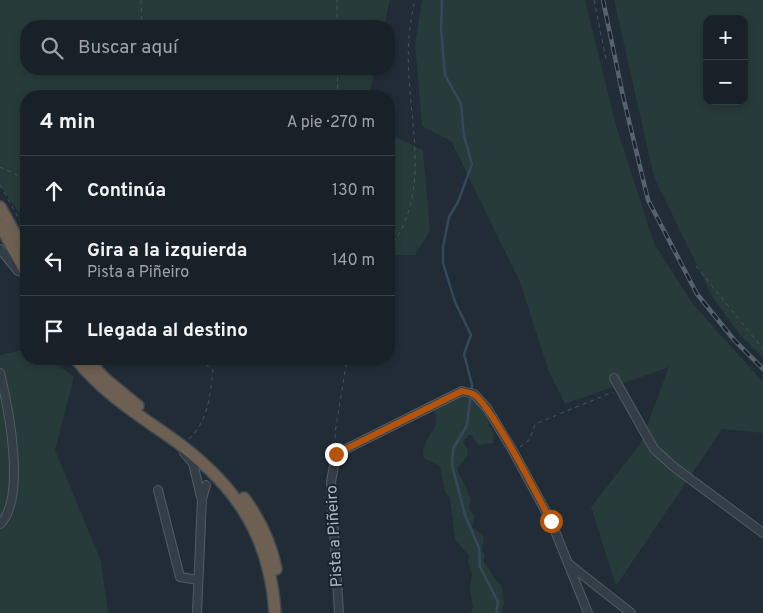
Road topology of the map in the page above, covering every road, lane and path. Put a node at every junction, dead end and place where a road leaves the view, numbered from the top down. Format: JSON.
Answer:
{"nodes":[{"id":1,"x":141,"y":0,"type":"edge"},
{"id":2,"x":337,"y":0,"type":"edge"},
{"id":3,"x":415,"y":0,"type":"edge"},
{"id":4,"x":594,"y":0,"type":"edge"},
{"id":5,"x":142,"y":20,"type":"edge"},
{"id":6,"x":337,"y":20,"type":"edge"},
{"id":7,"x":606,"y":59,"type":"dead end"},
{"id":8,"x":337,"y":75,"type":"edge"},
{"id":9,"x":338,"y":90,"type":"edge"},
{"id":10,"x":0,"y":167,"type":"edge"},
{"id":11,"x":20,"y":175,"type":"edge"},
{"id":12,"x":0,"y":186,"type":"edge"},
{"id":13,"x":0,"y":207,"type":"edge"},
{"id":14,"x":20,"y":221,"type":"edge"},
{"id":15,"x":0,"y":225,"type":"edge"},
{"id":16,"x":395,"y":241,"type":"edge"},
{"id":17,"x":20,"y":243,"type":"edge"},
{"id":18,"x":0,"y":249,"type":"edge"},
{"id":19,"x":20,"y":261,"type":"edge"},
{"id":20,"x":696,"y":266,"type":"dead end"},
{"id":21,"x":20,"y":271,"type":"edge"},
{"id":22,"x":763,"y":349,"type":"edge"},
{"id":23,"x":82,"y":365,"type":"edge"},
{"id":24,"x":92,"y":365,"type":"edge"},
{"id":25,"x":206,"y":365,"type":"edge"},
{"id":26,"x":346,"y":365,"type":"edge"},
{"id":27,"x":0,"y":373,"type":"edge"},
{"id":28,"x":614,"y":378,"type":"dead end"},
{"id":29,"x":618,"y":389,"type":"junction"},
{"id":30,"x":128,"y":408,"type":"junction"},
{"id":31,"x":187,"y":441,"type":"junction"},
{"id":32,"x":513,"y":452,"type":"junction"},
{"id":33,"x":336,"y":454,"type":"junction"},
{"id":34,"x":206,"y":485,"type":"dead end"},
{"id":35,"x":158,"y":490,"type":"dead end"},
{"id":36,"x":202,"y":499,"type":"junction"},
{"id":37,"x":0,"y":524,"type":"edge"},
{"id":38,"x":763,"y":533,"type":"edge"},
{"id":39,"x":570,"y":566,"type":"junction"},
{"id":40,"x":198,"y":580,"type":"junction"},
{"id":41,"x":197,"y":613,"type":"edge"},
{"id":42,"x":275,"y":613,"type":"edge"},
{"id":43,"x":281,"y":613,"type":"edge"},
{"id":44,"x":339,"y":613,"type":"edge"},
{"id":45,"x":588,"y":613,"type":"edge"},
{"id":46,"x":631,"y":613,"type":"edge"}],
"edges":[{"from":1,"to":5,"type":"path"},
{"from":2,"to":6,"type":"path"},
{"from":3,"to":16,"type":"path"},
{"from":4,"to":7,"type":"path"},
{"from":8,"to":9,"type":"path"},
{"from":10,"to":11,"type":"path"},
{"from":12,"to":14,"type":"path"},
{"from":13,"to":17,"type":"highway"},
{"from":15,"to":19,"type":"highway"},
{"from":18,"to":21,"type":"street"},
{"from":20,"to":22,"type":"path"},
{"from":23,"to":30,"type":"highway"},
{"from":24,"to":31,"type":"highway"},
{"from":25,"to":31,"type":"path"},
{"from":26,"to":33,"type":"path"},
{"from":27,"to":37,"type":"street"},
{"from":28,"to":29,"type":"street"},
{"from":29,"to":32,"type":"path"},
{"from":29,"to":38,"type":"street"},
{"from":30,"to":36,"type":"street"},
{"from":30,"to":42,"type":"highway"},
{"from":31,"to":43,"type":"highway"},
{"from":32,"to":33,"type":"street"},
{"from":32,"to":39,"type":"street"},
{"from":33,"to":44,"type":"street","name":"Pista a Piñeiro"},
{"from":34,"to":36,"type":"street"},
{"from":35,"to":40,"type":"street"},
{"from":36,"to":40,"type":"street"},
{"from":39,"to":45,"type":"street"},
{"from":39,"to":46,"type":"street"},
{"from":40,"to":41,"type":"street"}]}
